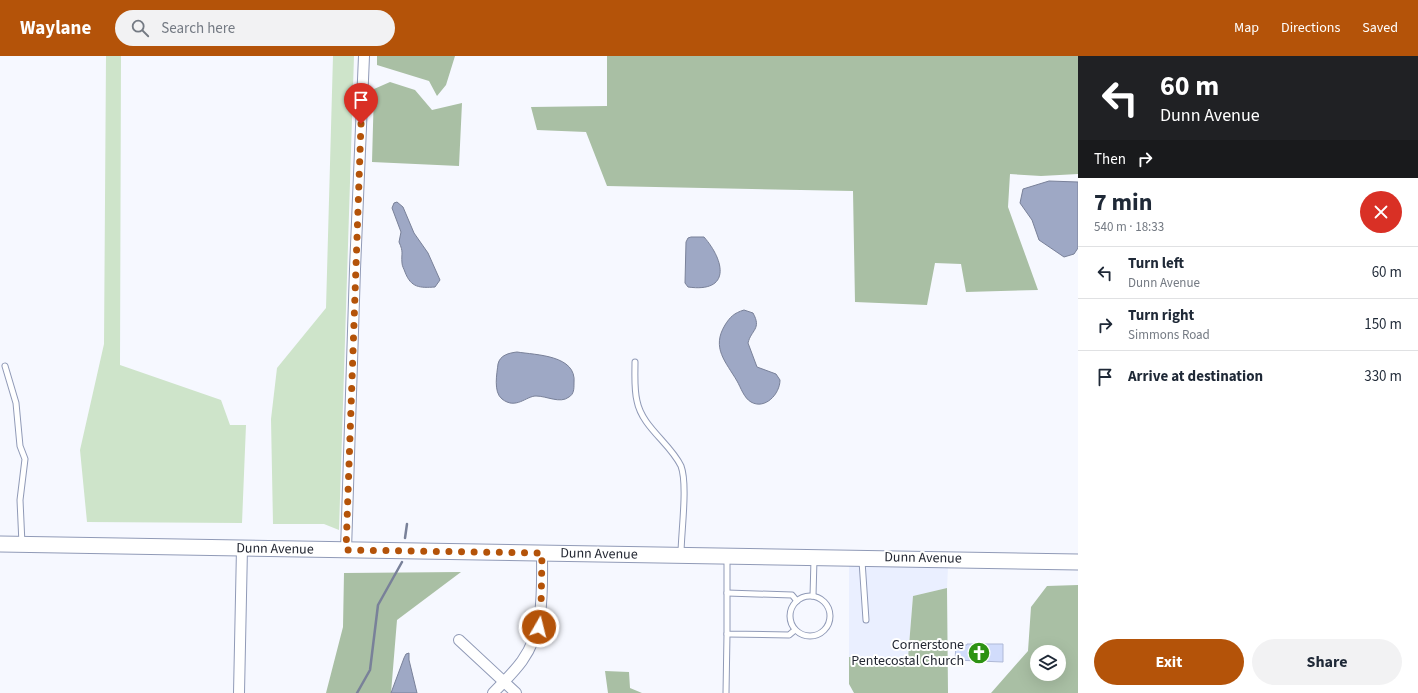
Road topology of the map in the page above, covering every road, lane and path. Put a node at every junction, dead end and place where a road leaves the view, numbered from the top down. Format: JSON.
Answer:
{"nodes":[{"id":1,"x":364,"y":56,"type":"edge"},
{"id":2,"x":635,"y":362,"type":"dead end"},
{"id":3,"x":5,"y":366,"type":"dead end"},
{"id":4,"x":0,"y":544,"type":"edge"},
{"id":5,"x":22,"y":545,"type":"junction"},
{"id":6,"x":242,"y":548,"type":"junction"},
{"id":7,"x":346,"y":550,"type":"junction"},
{"id":8,"x":542,"y":553,"type":"junction"},
{"id":9,"x":680,"y":555,"type":"junction"},
{"id":10,"x":727,"y":556,"type":"junction"},
{"id":11,"x":814,"y":557,"type":"junction"},
{"id":12,"x":861,"y":558,"type":"junction"},
{"id":13,"x":1078,"y":562,"type":"edge"},
{"id":14,"x":727,"y":593,"type":"junction"},
{"id":15,"x":813,"y":596,"type":"junction"},
{"id":16,"x":797,"y":601,"type":"junction"},
{"id":17,"x":866,"y":620,"type":"dead end"},
{"id":18,"x":795,"y":630,"type":"junction"},
{"id":19,"x":727,"y":634,"type":"junction"},
{"id":20,"x":459,"y":640,"type":"dead end"},
{"id":21,"x":504,"y":682,"type":"junction"},
{"id":22,"x":239,"y":693,"type":"edge"},
{"id":23,"x":493,"y":693,"type":"edge"},
{"id":24,"x":516,"y":693,"type":"edge"},
{"id":25,"x":726,"y":693,"type":"edge"}],
"edges":[{"from":1,"to":7,"type":"street"},
{"from":2,"to":9,"type":"lane"},
{"from":3,"to":5,"type":"lane"},
{"from":4,"to":5,"type":"main road","name":"Dunn Avenue"},
{"from":5,"to":6,"type":"main road","name":"Dunn Avenue"},
{"from":6,"to":7,"type":"main road","name":"Dunn Avenue"},
{"from":6,"to":22,"type":"street"},
{"from":7,"to":8,"type":"main road","name":"Dunn Avenue"},
{"from":8,"to":9,"type":"main road","name":"Dunn Avenue"},
{"from":8,"to":21,"type":"street"},
{"from":9,"to":10,"type":"main road","name":"Dunn Avenue"},
{"from":10,"to":11,"type":"main road","name":"Dunn Avenue"},
{"from":10,"to":14,"type":"lane"},
{"from":11,"to":12,"type":"main road","name":"Dunn Avenue"},
{"from":11,"to":15,"type":"lane"},
{"from":12,"to":13,"type":"main road","name":"Dunn Avenue"},
{"from":12,"to":17,"type":"lane"},
{"from":14,"to":16,"type":"lane"},
{"from":14,"to":19,"type":"lane"},
{"from":15,"to":16,"type":"lane"},
{"from":15,"to":18,"type":"lane"},
{"from":16,"to":18,"type":"lane"},
{"from":18,"to":19,"type":"lane"},
{"from":19,"to":25,"type":"lane"},
{"from":20,"to":21,"type":"street"},
{"from":21,"to":23,"type":"street"},
{"from":21,"to":24,"type":"street"}]}
